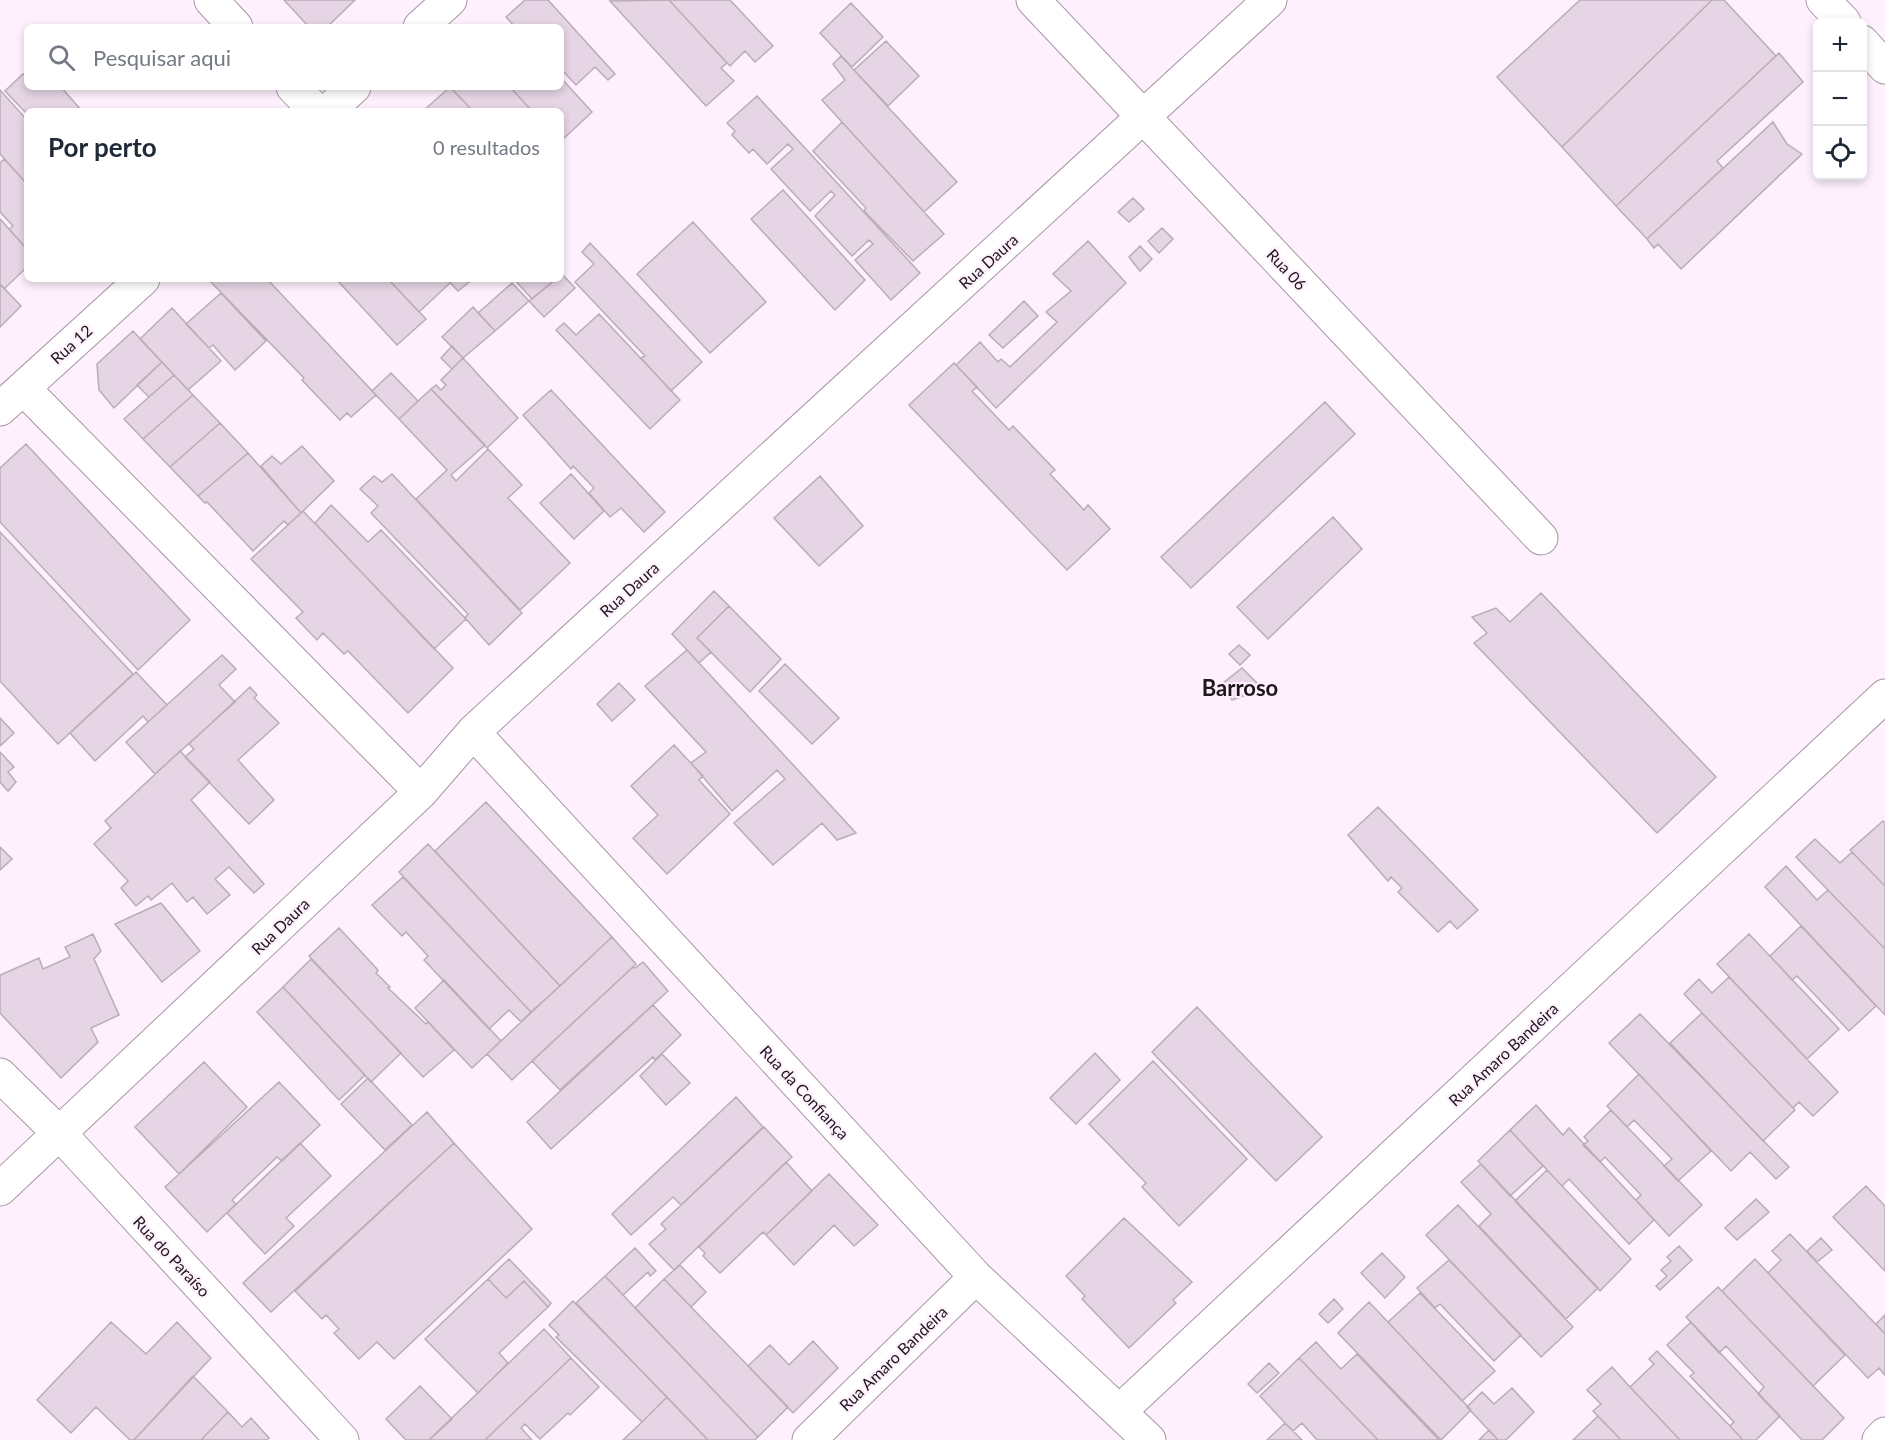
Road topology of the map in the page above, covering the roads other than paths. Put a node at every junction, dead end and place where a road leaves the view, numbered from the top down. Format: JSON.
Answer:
{"nodes":[{"id":1,"x":211,"y":0,"type":"edge"},
{"id":2,"x":450,"y":0,"type":"edge"},
{"id":3,"x":1033,"y":0,"type":"edge"},
{"id":4,"x":1270,"y":0,"type":"edge"},
{"id":5,"x":1824,"y":0,"type":"edge"},
{"id":6,"x":1840,"y":18,"type":"edge"},
{"id":7,"x":233,"y":24,"type":"edge"},
{"id":8,"x":423,"y":24,"type":"edge"},
{"id":9,"x":1867,"y":47,"type":"edge"},
{"id":10,"x":1885,"y":67,"type":"edge"},
{"id":11,"x":296,"y":90,"type":"edge"},
{"id":12,"x":351,"y":90,"type":"edge"},
{"id":13,"x":313,"y":108,"type":"edge"},
{"id":14,"x":331,"y":108,"type":"edge"},
{"id":15,"x":1143,"y":119,"type":"junction"},
{"id":16,"x":140,"y":282,"type":"edge"},
{"id":17,"x":12,"y":398,"type":"edge"},
{"id":18,"x":1541,"y":538,"type":"dead end"},
{"id":19,"x":1885,"y":696,"type":"edge"},
{"id":20,"x":472,"y":732,"type":"junction"},
{"id":21,"x":421,"y":792,"type":"junction"},
{"id":22,"x":0,"y":1075,"type":"edge"},
{"id":23,"x":61,"y":1135,"type":"junction"},
{"id":24,"x":0,"y":1190,"type":"edge"},
{"id":25,"x":976,"y":1277,"type":"junction"},
{"id":26,"x":1120,"y":1412,"type":"junction"},
{"id":27,"x":1885,"y":1434,"type":"edge"},
{"id":28,"x":342,"y":1440,"type":"edge"},
{"id":29,"x":809,"y":1440,"type":"edge"},
{"id":30,"x":1149,"y":1440,"type":"edge"},
{"id":31,"x":1879,"y":1440,"type":"edge"}],
"edges":[{"from":1,"to":7,"type":"street"},
{"from":2,"to":8,"type":"street"},
{"from":3,"to":15,"type":"street","name":"Rua 06"},
{"from":4,"to":15,"type":"street","name":"Rua Daura"},
{"from":5,"to":6,"type":"street"},
{"from":9,"to":10,"type":"street"},
{"from":11,"to":13,"type":"street"},
{"from":12,"to":14,"type":"street"},
{"from":15,"to":18,"type":"street","name":"Rua 06"},
{"from":15,"to":20,"type":"street","name":"Rua Daura"},
{"from":16,"to":17,"type":"street","name":"Rua 12"},
{"from":17,"to":21,"type":"street"},
{"from":19,"to":26,"type":"street","name":"Rua Amaro Bandeira"},
{"from":20,"to":21,"type":"street","name":"Rua Daura"},
{"from":20,"to":25,"type":"street","name":"Rua da Confiança"},
{"from":21,"to":23,"type":"street","name":"Rua Daura"},
{"from":22,"to":23,"type":"street","name":"Rua do Paraíso"},
{"from":23,"to":24,"type":"street","name":"Rua Daura"},
{"from":23,"to":28,"type":"street","name":"Rua do Paraíso"},
{"from":25,"to":26,"type":"street","name":"Rua da Confiança"},
{"from":25,"to":29,"type":"street","name":"Rua Amaro Bandeira"},
{"from":26,"to":30,"type":"street","name":"Rua da Confiança"},
{"from":27,"to":31,"type":"street"}]}
